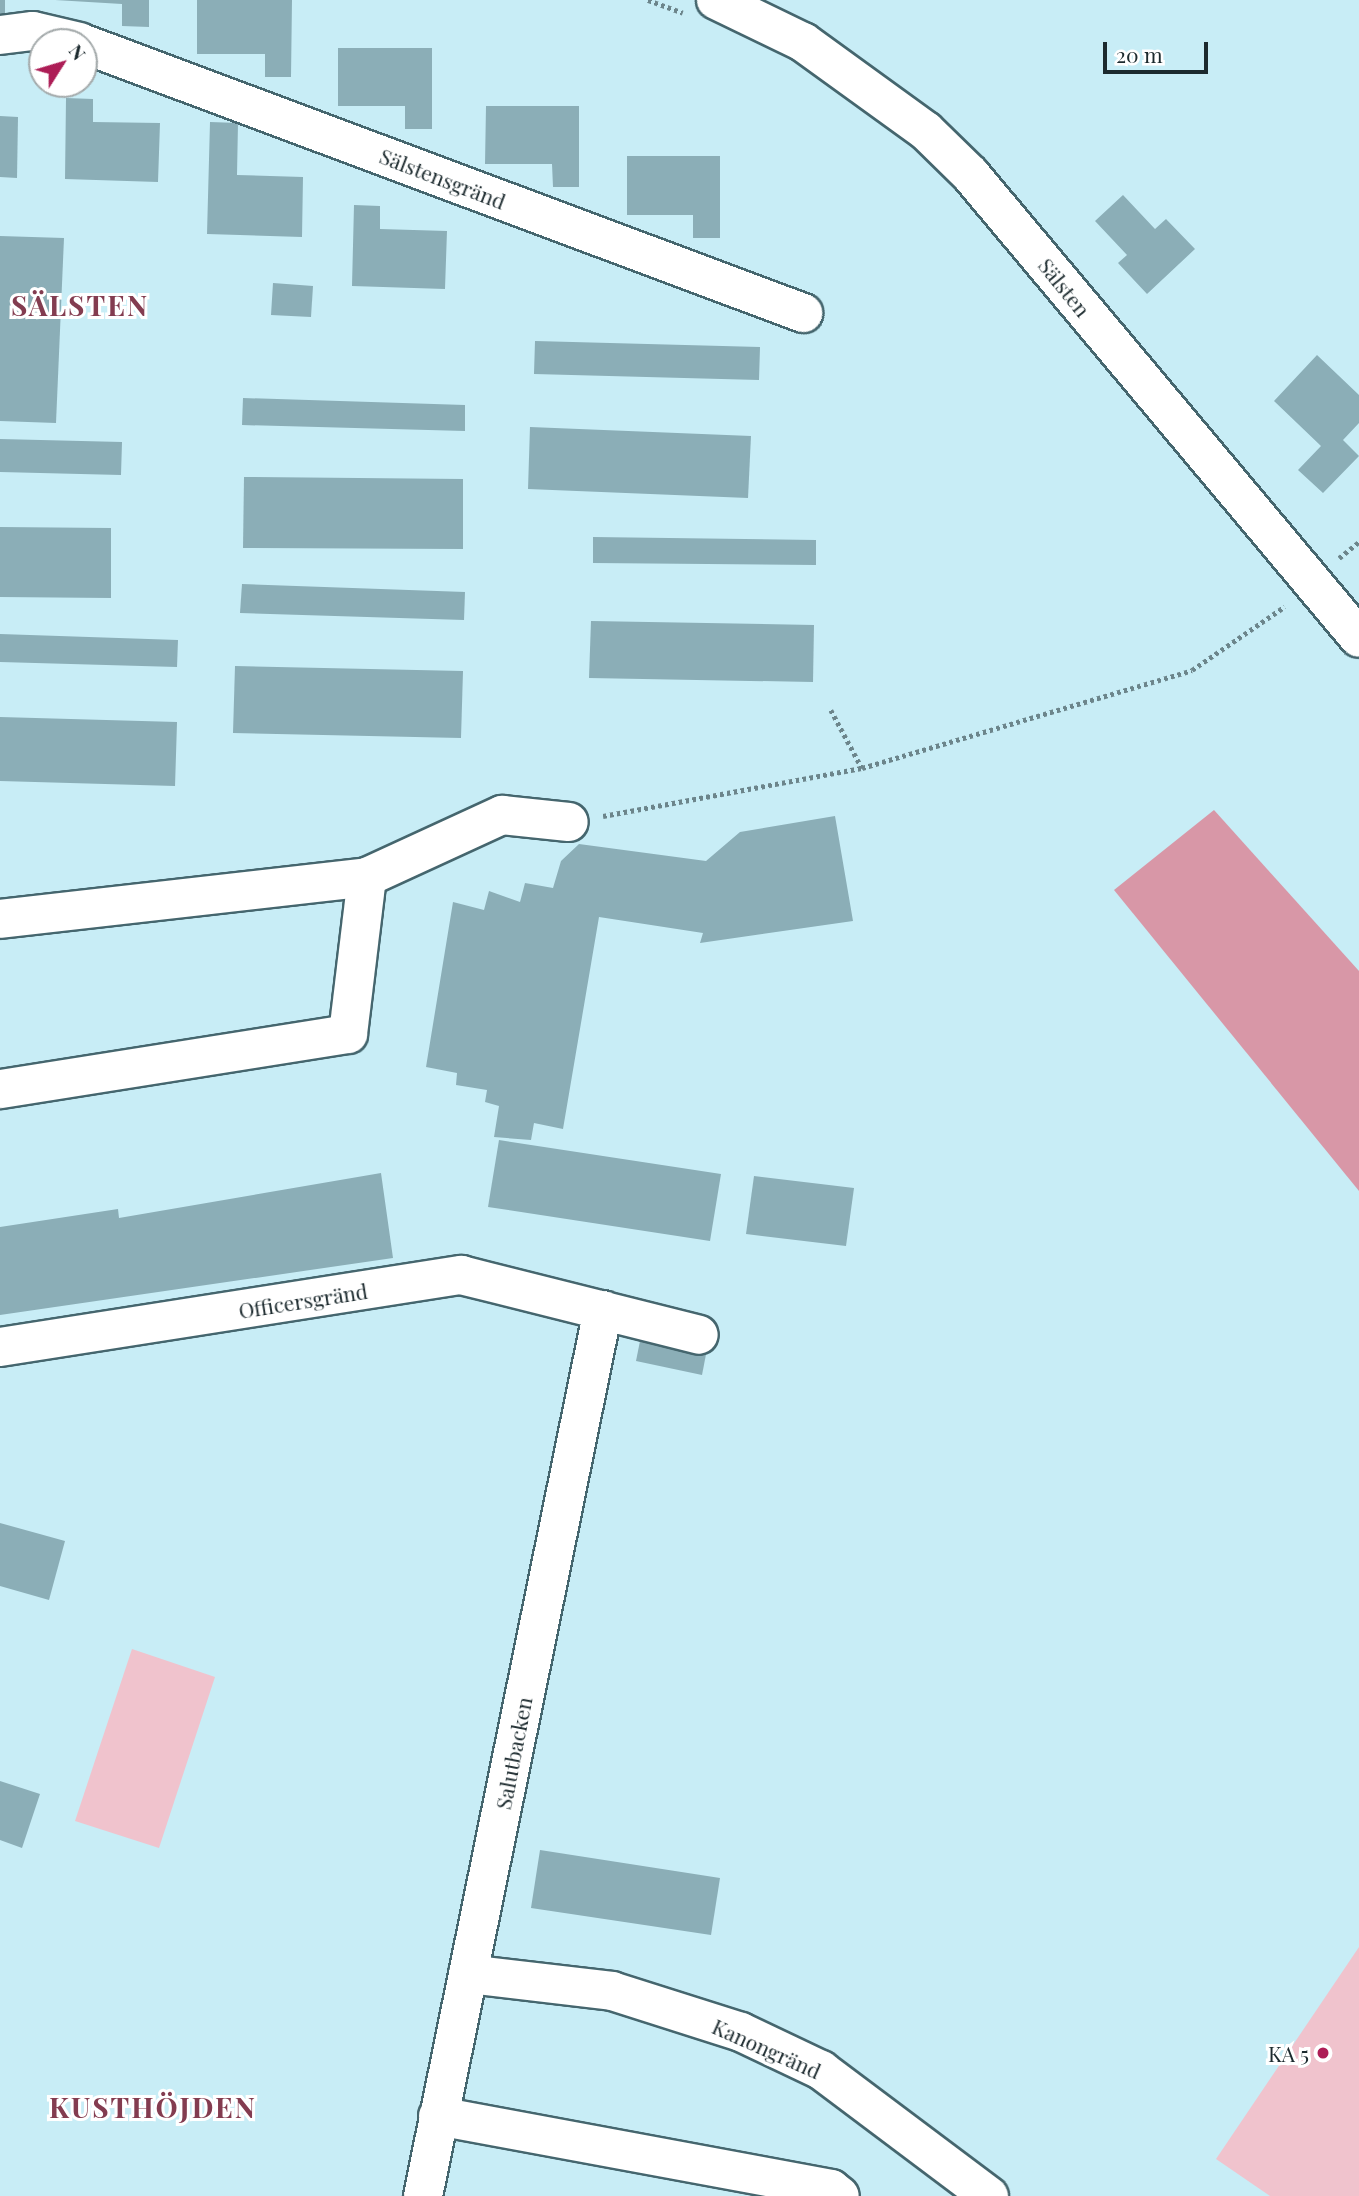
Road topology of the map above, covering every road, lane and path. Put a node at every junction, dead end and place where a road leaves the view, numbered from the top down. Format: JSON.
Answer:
{"nodes":[{"id":1,"x":648,"y":0,"type":"edge"},
{"id":2,"x":702,"y":7,"type":"edge"},
{"id":3,"x":28,"y":32,"type":"edge"},
{"id":4,"x":0,"y":35,"type":"edge"},
{"id":5,"x":98,"y":49,"type":"edge"},
{"id":6,"x":803,"y":313,"type":"dead end"},
{"id":7,"x":1293,"y":600,"type":"dead end"},
{"id":8,"x":1359,"y":638,"type":"edge"},
{"id":9,"x":831,"y":710,"type":"dead end"},
{"id":10,"x":862,"y":768,"type":"junction"},
{"id":11,"x":569,"y":822,"type":"joint"},
{"id":12,"x":367,"y":877,"type":"junction"},
{"id":13,"x":0,"y":919,"type":"edge"},
{"id":14,"x":0,"y":1089,"type":"edge"},
{"id":15,"x":603,"y":1310,"type":"junction"},
{"id":16,"x":699,"y":1335,"type":"dead end"},
{"id":17,"x":0,"y":1347,"type":"edge"},
{"id":18,"x":468,"y":1974,"type":"junction"},
{"id":19,"x":438,"y":2116,"type":"junction"},
{"id":20,"x":423,"y":2196,"type":"edge"},
{"id":21,"x":840,"y":2196,"type":"edge"},
{"id":22,"x":989,"y":2196,"type":"edge"}],
"edges":[{"from":1,"to":2,"type":"path"},
{"from":2,"to":8,"type":"street","name":"Sälsten"},
{"from":3,"to":4,"type":"street","name":"Sälstensgränd"},
{"from":5,"to":6,"type":"street","name":"Sälstensgränd"},
{"from":7,"to":10,"type":"path"},
{"from":9,"to":10,"type":"path"},
{"from":10,"to":11,"type":"path"},
{"from":11,"to":12,"type":"street"},
{"from":12,"to":13,"type":"street"},
{"from":12,"to":14,"type":"street"},
{"from":15,"to":16,"type":"street","name":"Officersgränd"},
{"from":15,"to":17,"type":"street","name":"Officersgränd"},
{"from":15,"to":18,"type":"street","name":"Salutbacken"},
{"from":18,"to":19,"type":"street","name":"Salutbacken"},
{"from":18,"to":22,"type":"street","name":"Kanongränd"},
{"from":19,"to":20,"type":"street","name":"Salutbacken"},
{"from":19,"to":21,"type":"street"}]}
